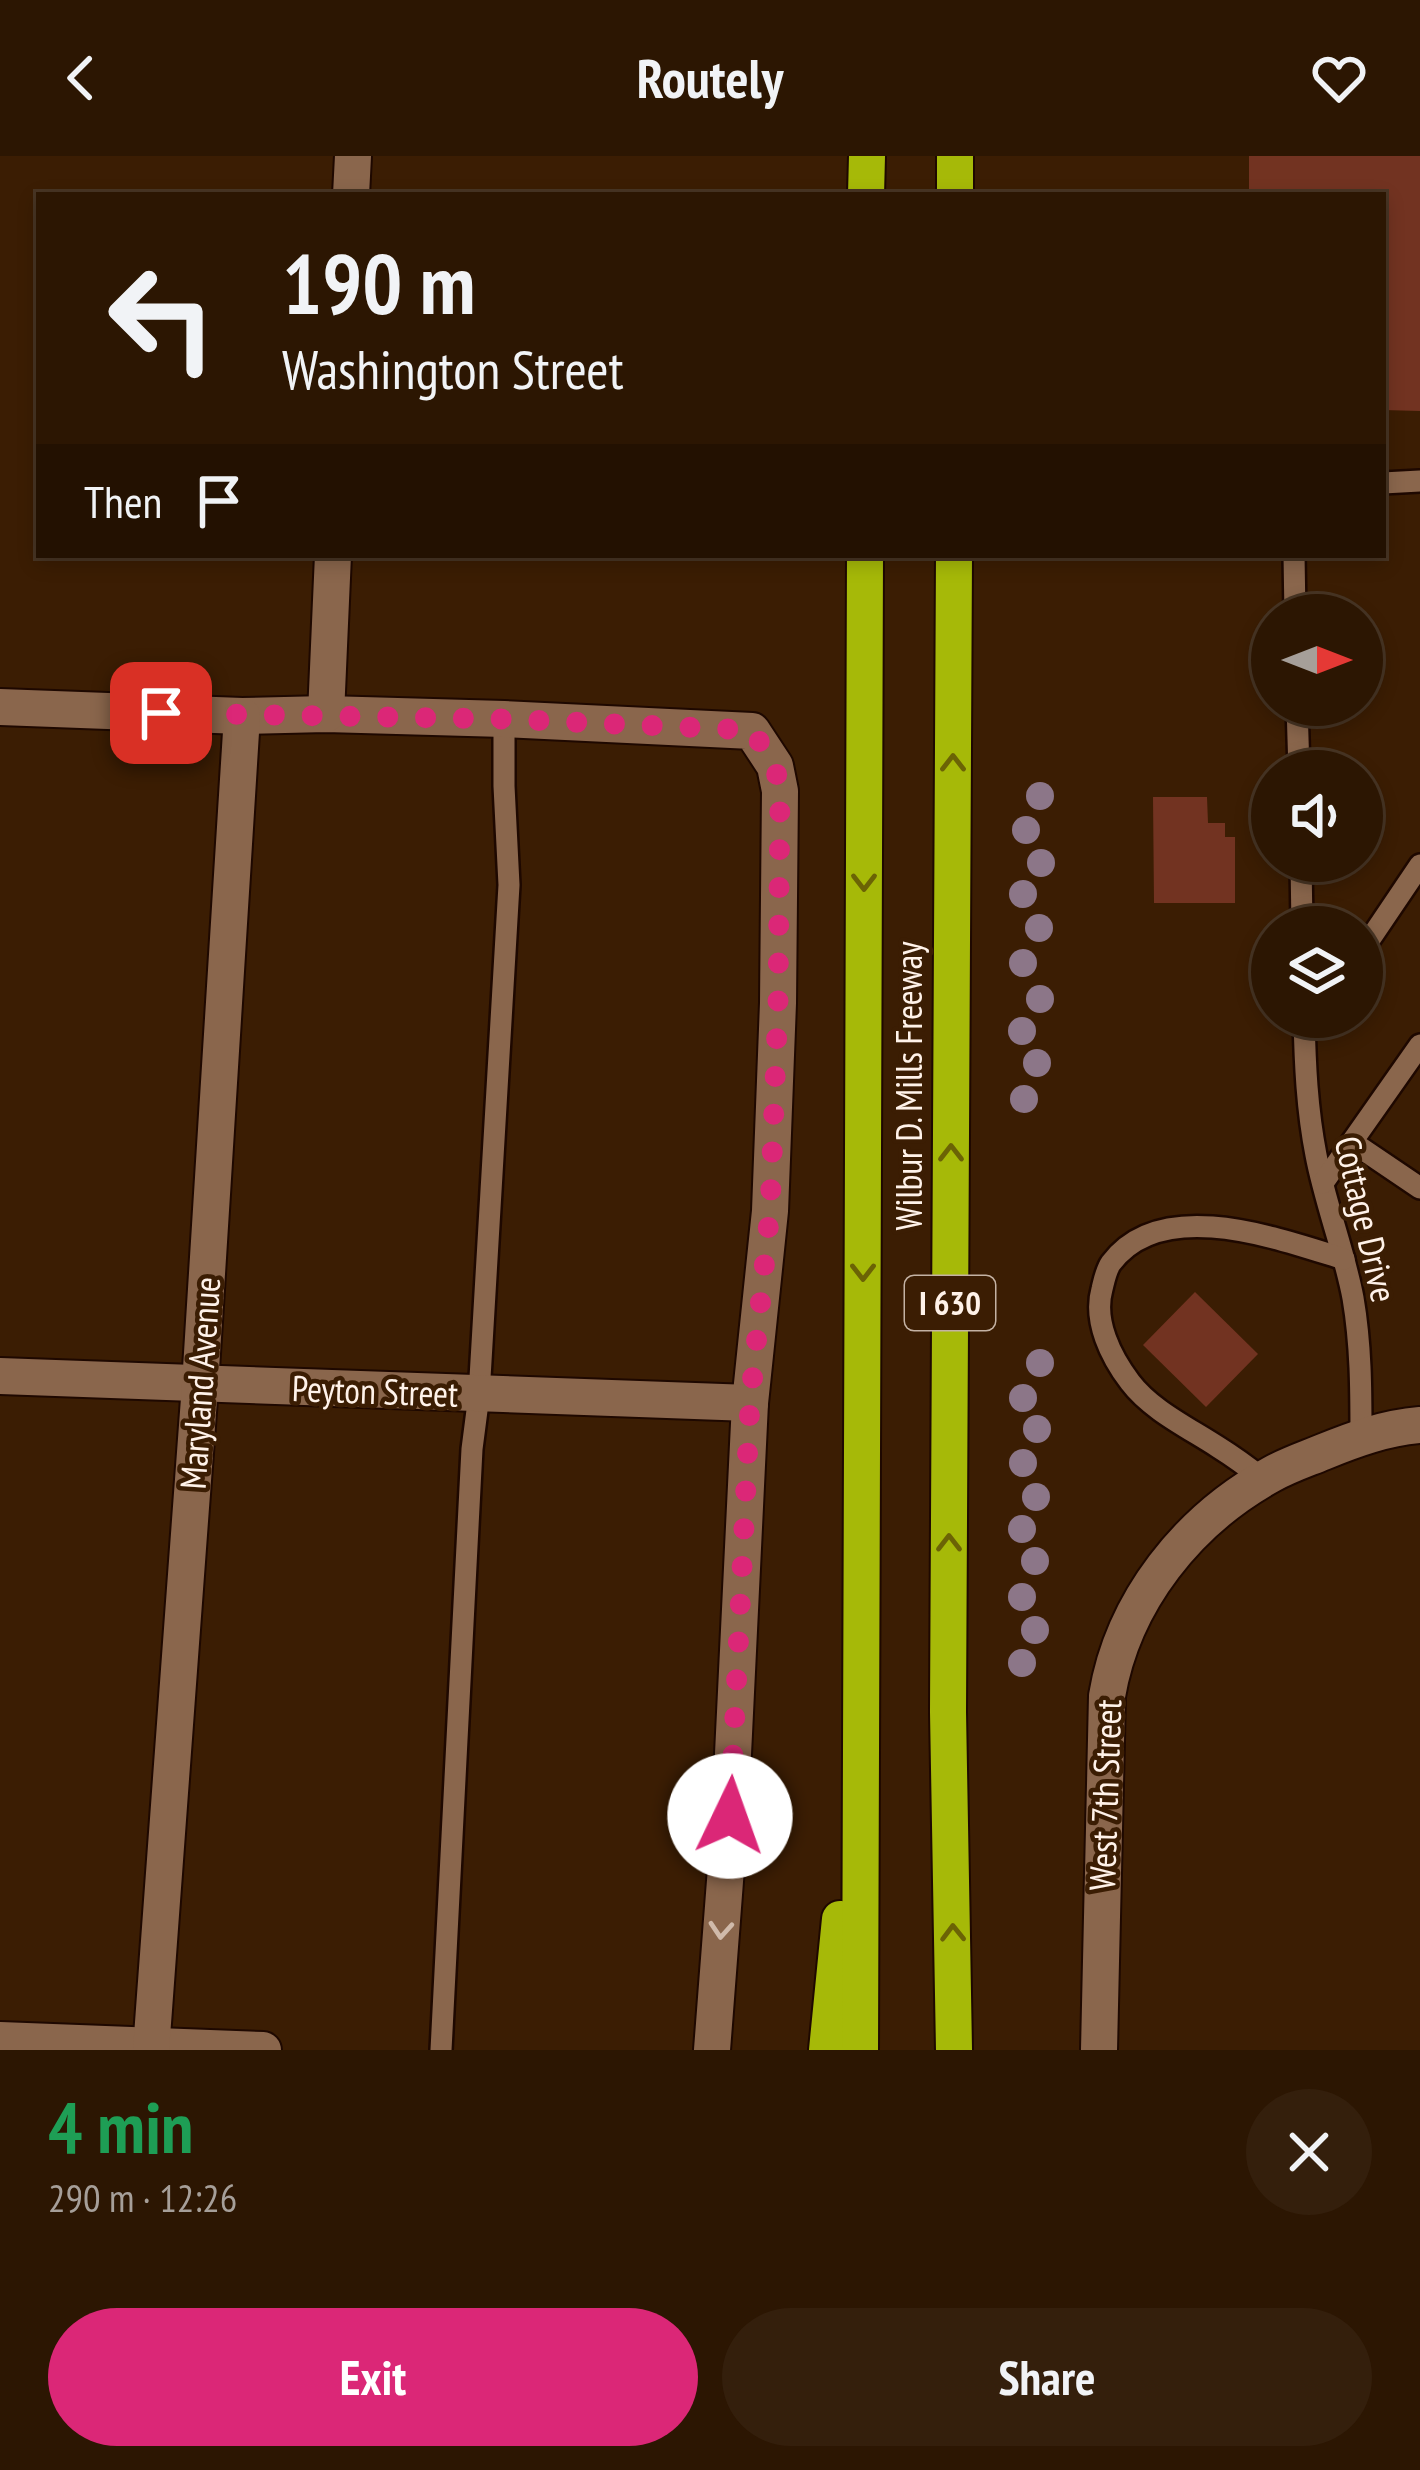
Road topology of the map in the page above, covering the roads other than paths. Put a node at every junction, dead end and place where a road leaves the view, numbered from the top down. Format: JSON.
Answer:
{"nodes":[{"id":1,"x":353,"y":156,"type":"edge"},
{"id":2,"x":866,"y":156,"type":"edge"},
{"id":3,"x":956,"y":156,"type":"edge"},
{"id":4,"x":351,"y":192,"type":"edge"},
{"id":5,"x":866,"y":192,"type":"edge"},
{"id":6,"x":956,"y":192,"type":"edge"},
{"id":7,"x":1420,"y":482,"type":"edge"},
{"id":8,"x":1386,"y":483,"type":"edge"},
{"id":9,"x":333,"y":558,"type":"edge"},
{"id":10,"x":865,"y":558,"type":"edge"},
{"id":11,"x":954,"y":558,"type":"edge"},
{"id":12,"x":1294,"y":558,"type":"edge"},
{"id":13,"x":1295,"y":594,"type":"edge"},
{"id":14,"x":0,"y":707,"type":"edge"},
{"id":15,"x":326,"y":714,"type":"junction"},
{"id":16,"x":242,"y":716,"type":"junction"},
{"id":17,"x":504,"y":719,"type":"junction"},
{"id":18,"x":1420,"y":865,"type":"edge"},
{"id":19,"x":1383,"y":920,"type":"edge"},
{"id":20,"x":1308,"y":1038,"type":"edge"},
{"id":21,"x":1420,"y":1045,"type":"edge"},
{"id":22,"x":1352,"y":1142,"type":"junction"},
{"id":23,"x":1323,"y":1184,"type":"junction"},
{"id":24,"x":1420,"y":1188,"type":"edge"},
{"id":25,"x":1344,"y":1259,"type":"junction"},
{"id":26,"x":0,"y":1376,"type":"edge"},
{"id":27,"x":200,"y":1384,"type":"junction"},
{"id":28,"x":478,"y":1395,"type":"junction"},
{"id":29,"x":750,"y":1403,"type":"junction"},
{"id":30,"x":1420,"y":1425,"type":"edge"},
{"id":31,"x":1361,"y":1437,"type":"junction"},
{"id":32,"x":1263,"y":1479,"type":"junction"},
{"id":33,"x":862,"y":1701,"type":"junction"},
{"id":34,"x":0,"y":2040,"type":"edge"},
{"id":35,"x":955,"y":2045,"type":"edge"},
{"id":36,"x":151,"y":2048,"type":"edge"},
{"id":37,"x":263,"y":2050,"type":"edge"},
{"id":38,"x":442,"y":2050,"type":"edge"},
{"id":39,"x":712,"y":2050,"type":"edge"},
{"id":40,"x":827,"y":2050,"type":"edge"},
{"id":41,"x":860,"y":2050,"type":"edge"},
{"id":42,"x":1099,"y":2050,"type":"edge"}],
"edges":[{"from":1,"to":4,"type":"street"},
{"from":2,"to":5,"type":"highway"},
{"from":3,"to":6,"type":"highway"},
{"from":7,"to":8,"type":"lane"},
{"from":9,"to":15,"type":"street"},
{"from":10,"to":33,"type":"highway","name":"Wilbur D. Mills Freeway","number":"I 630","one_way":true},
{"from":35,"to":11,"type":"highway","name":"Wilbur D. Mills Freeway","number":"I 630","one_way":true},
{"from":12,"to":13,"type":"lane"},
{"from":14,"to":16,"type":"street"},
{"from":15,"to":16,"type":"street"},
{"from":15,"to":17,"type":"street"},
{"from":16,"to":27,"type":"street","name":"Maryland Avenue"},
{"from":17,"to":28,"type":"lane"},
{"from":17,"to":29,"type":"street"},
{"from":18,"to":19,"type":"lane"},
{"from":20,"to":23,"type":"lane","name":"Cottage Drive"},
{"from":21,"to":22,"type":"lane"},
{"from":22,"to":23,"type":"lane"},
{"from":22,"to":24,"type":"lane"},
{"from":23,"to":25,"type":"lane","name":"Cottage Drive"},
{"from":25,"to":31,"type":"lane","name":"Cottage Drive"},
{"from":25,"to":32,"type":"lane"},
{"from":26,"to":27,"type":"street","name":"Peyton Street"},
{"from":27,"to":28,"type":"street","name":"Peyton Street"},
{"from":27,"to":36,"type":"street","name":"Maryland Avenue"},
{"from":28,"to":29,"type":"street","name":"Peyton Street"},
{"from":28,"to":38,"type":"lane"},
{"from":29,"to":39,"type":"street","one_way":true},
{"from":30,"to":31,"type":"street","name":"West 7th Street"},
{"from":31,"to":32,"type":"street","name":"West 7th Street"},
{"from":32,"to":42,"type":"street","name":"West 7th Street"},
{"from":33,"to":40,"type":"highway"},
{"from":33,"to":41,"type":"highway","name":"Wilbur D. Mills Freeway","number":"I 630"},
{"from":34,"to":36,"type":"street"},
{"from":36,"to":37,"type":"street"}]}
